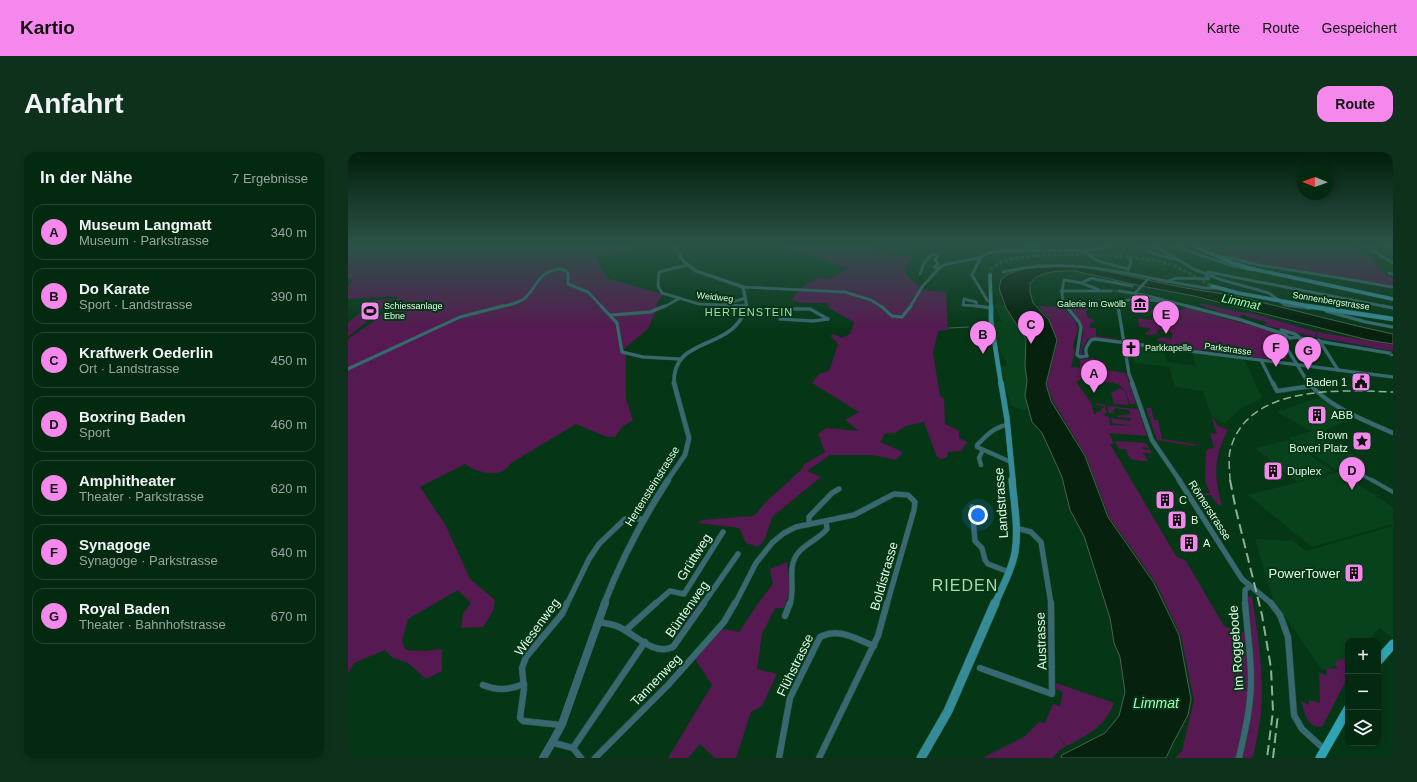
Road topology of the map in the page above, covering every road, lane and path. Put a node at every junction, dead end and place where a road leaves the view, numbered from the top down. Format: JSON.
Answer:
{"nodes":[{"id":1,"x":544,"y":273,"type":"edge"},
{"id":2,"x":568,"y":273,"type":"edge"},
{"id":3,"x":660,"y":273,"type":"edge"},
{"id":4,"x":703,"y":273,"type":"edge"},
{"id":5,"x":934,"y":273,"type":"edge"},
{"id":6,"x":973,"y":273,"type":"edge"},
{"id":7,"x":1125,"y":273,"type":"edge"},
{"id":8,"x":1202,"y":273,"type":"edge"},
{"id":9,"x":1205,"y":273,"type":"edge"},
{"id":10,"x":1208,"y":273,"type":"edge"},
{"id":11,"x":1275,"y":273,"type":"edge"},
{"id":12,"x":1316,"y":273,"type":"edge"},
{"id":13,"x":1130,"y":274,"type":"joint"},
{"id":14,"x":990,"y":276,"type":"tunnel mouth"},
{"id":15,"x":1148,"y":279,"type":"junction"},
{"id":16,"x":1168,"y":281,"type":"junction"},
{"id":17,"x":1083,"y":282,"type":"junction"},
{"id":18,"x":1132,"y":286,"type":"dead end"},
{"id":19,"x":1212,"y":286,"type":"tunnel mouth"},
{"id":20,"x":743,"y":287,"type":"junction"},
{"id":21,"x":1392,"y":287,"type":"dead end"},
{"id":22,"x":1217,"y":288,"type":"junction"},
{"id":23,"x":1099,"y":290,"type":"junction"},
{"id":24,"x":1061,"y":291,"type":"junction"},
{"id":25,"x":1111,"y":291,"type":"tunnel mouth"},
{"id":26,"x":1119,"y":291,"type":"tunnel mouth"},
{"id":27,"x":1136,"y":292,"type":"junction"},
{"id":28,"x":682,"y":298,"type":"junction"},
{"id":29,"x":746,"y":298,"type":"junction"},
{"id":30,"x":1162,"y":299,"type":"junction"},
{"id":31,"x":1393,"y":299,"type":"edge"},
{"id":32,"x":1281,"y":301,"type":"junction"},
{"id":33,"x":990,"y":302,"type":"junction"},
{"id":34,"x":722,"y":305,"type":"junction"},
{"id":35,"x":977,"y":306,"type":"junction"},
{"id":36,"x":747,"y":307,"type":"junction"},
{"id":37,"x":991,"y":308,"type":"junction"},
{"id":38,"x":1393,"y":308,"type":"edge"},
{"id":39,"x":611,"y":315,"type":"junction"},
{"id":40,"x":780,"y":319,"type":"dead end"},
{"id":41,"x":1393,"y":319,"type":"edge"},
{"id":42,"x":1261,"y":326,"type":"junction"},
{"id":43,"x":1393,"y":327,"type":"edge"},
{"id":44,"x":1290,"y":333,"type":"junction"},
{"id":45,"x":1284,"y":335,"type":"junction"},
{"id":46,"x":1298,"y":336,"type":"junction"},
{"id":47,"x":1293,"y":338,"type":"junction"},
{"id":48,"x":1318,"y":340,"type":"junction"},
{"id":49,"x":1124,"y":342,"type":"junction"},
{"id":50,"x":1286,"y":342,"type":"junction"},
{"id":51,"x":1391,"y":354,"type":"edge"},
{"id":52,"x":680,"y":360,"type":"junction"},
{"id":53,"x":1261,"y":360,"type":"junction"},
{"id":54,"x":1297,"y":365,"type":"junction"},
{"id":55,"x":348,"y":369,"type":"edge"},
{"id":56,"x":1338,"y":370,"type":"junction"},
{"id":57,"x":1393,"y":377,"type":"edge"},
{"id":58,"x":1312,"y":386,"type":"junction"},
{"id":59,"x":1008,"y":425,"type":"junction"},
{"id":60,"x":1393,"y":433,"type":"edge"},
{"id":61,"x":983,"y":450,"type":"junction"},
{"id":62,"x":1011,"y":462,"type":"junction"},
{"id":63,"x":981,"y":465,"type":"dead end"},
{"id":64,"x":1348,"y":467,"type":"dead end"},
{"id":65,"x":839,"y":489,"type":"dead end"},
{"id":66,"x":1391,"y":489,"type":"edge"},
{"id":67,"x":1393,"y":492,"type":"edge"},
{"id":68,"x":972,"y":507,"type":"dead end"},
{"id":69,"x":643,"y":519,"type":"junction"},
{"id":70,"x":826,"y":521,"type":"junction"},
{"id":71,"x":809,"y":524,"type":"junction"},
{"id":72,"x":1016,"y":528,"type":"junction"},
{"id":73,"x":724,"y":532,"type":"dead end"},
{"id":74,"x":738,"y":554,"type":"dead end"},
{"id":75,"x":1009,"y":572,"type":"junction"},
{"id":76,"x":1250,"y":586,"type":"junction"},
{"id":77,"x":730,"y":614,"type":"joint"},
{"id":78,"x":785,"y":616,"type":"dead end"},
{"id":79,"x":598,"y":622,"type":"junction"},
{"id":80,"x":626,"y":630,"type":"junction"},
{"id":81,"x":645,"y":642,"type":"junction"},
{"id":82,"x":1393,"y":644,"type":"edge"},
{"id":83,"x":874,"y":646,"type":"junction"},
{"id":84,"x":1381,"y":658,"type":"edge"},
{"id":85,"x":980,"y":668,"type":"dead end"},
{"id":86,"x":524,"y":684,"type":"junction"},
{"id":87,"x":483,"y":685,"type":"dead end"},
{"id":88,"x":1347,"y":710,"type":"edge"},
{"id":89,"x":561,"y":725,"type":"junction"},
{"id":90,"x":554,"y":743,"type":"junction"},
{"id":91,"x":573,"y":748,"type":"junction"},
{"id":92,"x":1322,"y":754,"type":"edge"},
{"id":93,"x":543,"y":758,"type":"edge"},
{"id":94,"x":581,"y":758,"type":"edge"},
{"id":95,"x":595,"y":758,"type":"edge"},
{"id":96,"x":779,"y":758,"type":"edge"},
{"id":97,"x":819,"y":758,"type":"edge"},
{"id":98,"x":921,"y":758,"type":"edge"},
{"id":99,"x":1239,"y":758,"type":"edge"}],
"edges":[{"from":1,"to":55,"type":"street"},
{"from":2,"to":39,"type":"street"},
{"from":3,"to":28,"type":"street","name":"Weidweg"},
{"from":4,"to":20,"type":"street"},
{"from":5,"to":20,"type":"street"},
{"from":6,"to":33,"type":"street"},
{"from":7,"to":13,"type":"street","name":"Sonnenbergstrasse"},
{"from":8,"to":16,"type":"street"},
{"from":9,"to":32,"type":"street"},
{"from":10,"to":38,"type":"street"},
{"from":11,"to":31,"type":"main road"},
{"from":12,"to":21,"type":"street"},
{"from":13,"to":15,"type":"street","name":"Sonnenbergstrasse"},
{"from":14,"to":33,"type":"main road","name":"Landstrasse"},
{"from":15,"to":16,"type":"street","name":"Sonnenbergstrasse"},
{"from":15,"to":27,"type":"street"},
{"from":16,"to":22,"type":"street","name":"Sonnenbergstrasse"},
{"from":17,"to":18,"type":"street"},
{"from":17,"to":23,"type":"street"},
{"from":17,"to":24,"type":"street"},
{"from":19,"to":22,"type":"main road"},
{"from":20,"to":29,"type":"street"},
{"from":22,"to":32,"type":"main road","name":"Sonnenbergstrasse"},
{"from":23,"to":24,"type":"street"},
{"from":23,"to":25,"type":"street"},
{"from":24,"to":49,"type":"street","name":"Parkstrasse"},
{"from":26,"to":27,"type":"street"},
{"from":27,"to":30,"type":"street"},
{"from":28,"to":34,"type":"street","name":"Weidweg"},
{"from":28,"to":39,"type":"street"},
{"from":29,"to":34,"type":"street"},
{"from":29,"to":36,"type":"street"},
{"from":30,"to":42,"type":"street"},
{"from":30,"to":49,"type":"street","name":"Römerstrasse"},
{"from":32,"to":41,"type":"main road","name":"Sonnenbergstrasse"},
{"from":32,"to":43,"type":"street"},
{"from":33,"to":37,"type":"main road","name":"Landstrasse"},
{"from":34,"to":36,"type":"street","name":"Weidweg"},
{"from":35,"to":35,"type":"street"},
{"from":35,"to":37,"type":"street"},
{"from":36,"to":40,"type":"street","name":"Weidweg"},
{"from":36,"to":52,"type":"street"},
{"from":37,"to":59,"type":"main road","name":"Landstrasse"},
{"from":39,"to":52,"type":"street"},
{"from":42,"to":44,"type":"street"},
{"from":42,"to":45,"type":"street"},
{"from":44,"to":45,"type":"street"},
{"from":44,"to":46,"type":"street"},
{"from":45,"to":47,"type":"street"},
{"from":45,"to":50,"type":"street"},
{"from":46,"to":47,"type":"street"},
{"from":46,"to":48,"type":"street"},
{"from":47,"to":50,"type":"street"},
{"from":48,"to":51,"type":"street"},
{"from":48,"to":56,"type":"street"},
{"from":49,"to":53,"type":"street","name":"Parkstrasse"},
{"from":49,"to":76,"type":"street","name":"Römerstrasse"},
{"from":50,"to":54,"type":"street"},
{"from":52,"to":69,"type":"street","name":"Hertensteinstrasse"},
{"from":53,"to":54,"type":"street","name":"Parkstrasse"},
{"from":53,"to":58,"type":"street"},
{"from":54,"to":56,"type":"street","name":"Parkstrasse"},
{"from":54,"to":58,"type":"street"},
{"from":56,"to":57,"type":"street","name":"Parkstrasse"},
{"from":58,"to":60,"type":"street"},
{"from":59,"to":61,"type":"street"},
{"from":59,"to":62,"type":"main road","name":"Landstrasse"},
{"from":61,"to":62,"type":"street"},
{"from":61,"to":63,"type":"street"},
{"from":62,"to":72,"type":"main road","name":"Landstrasse"},
{"from":64,"to":66,"type":"street"},
{"from":65,"to":71,"type":"street"},
{"from":66,"to":67,"type":"street"},
{"from":68,"to":75,"type":"street"},
{"from":69,"to":79,"type":"street","name":"Hertensteinstrasse"},
{"from":69,"to":86,"type":"street","name":"Wiesenweg"},
{"from":70,"to":71,"type":"street","name":"Boldistrasse"},
{"from":70,"to":78,"type":"street"},
{"from":70,"to":83,"type":"street","name":"Boldistrasse"},
{"from":71,"to":77,"type":"street","name":"Boldistrasse"},
{"from":72,"to":75,"type":"main road","name":"Landstrasse"},
{"from":72,"to":85,"type":"street","name":"Austrasse"},
{"from":73,"to":80,"type":"street","name":"Grüttweg"},
{"from":74,"to":81,"type":"street","name":"Büntenweg"},
{"from":75,"to":98,"type":"main road","name":"Landstrasse"},
{"from":76,"to":92,"type":"street","name":"Römerstrasse"},
{"from":76,"to":99,"type":"street","name":"Im Roggebode"},
{"from":77,"to":95,"type":"street","name":"Tannenweg"},
{"from":79,"to":80,"type":"street","name":"Büntenweg"},
{"from":79,"to":89,"type":"street","name":"Hertensteinstrasse"},
{"from":80,"to":81,"type":"street","name":"Büntenweg"},
{"from":81,"to":91,"type":"street"},
{"from":82,"to":84,"type":"main road"},
{"from":83,"to":96,"type":"street","name":"Flühstrasse"},
{"from":83,"to":97,"type":"street","name":"Boldistrasse"},
{"from":86,"to":87,"type":"street"},
{"from":86,"to":89,"type":"street","name":"Wiesenweg"},
{"from":88,"to":92,"type":"main road"},
{"from":89,"to":90,"type":"street","name":"Hertensteinstrasse"},
{"from":90,"to":91,"type":"street"},
{"from":90,"to":93,"type":"street","name":"Hertensteinstrasse"},
{"from":91,"to":94,"type":"street"}]}
